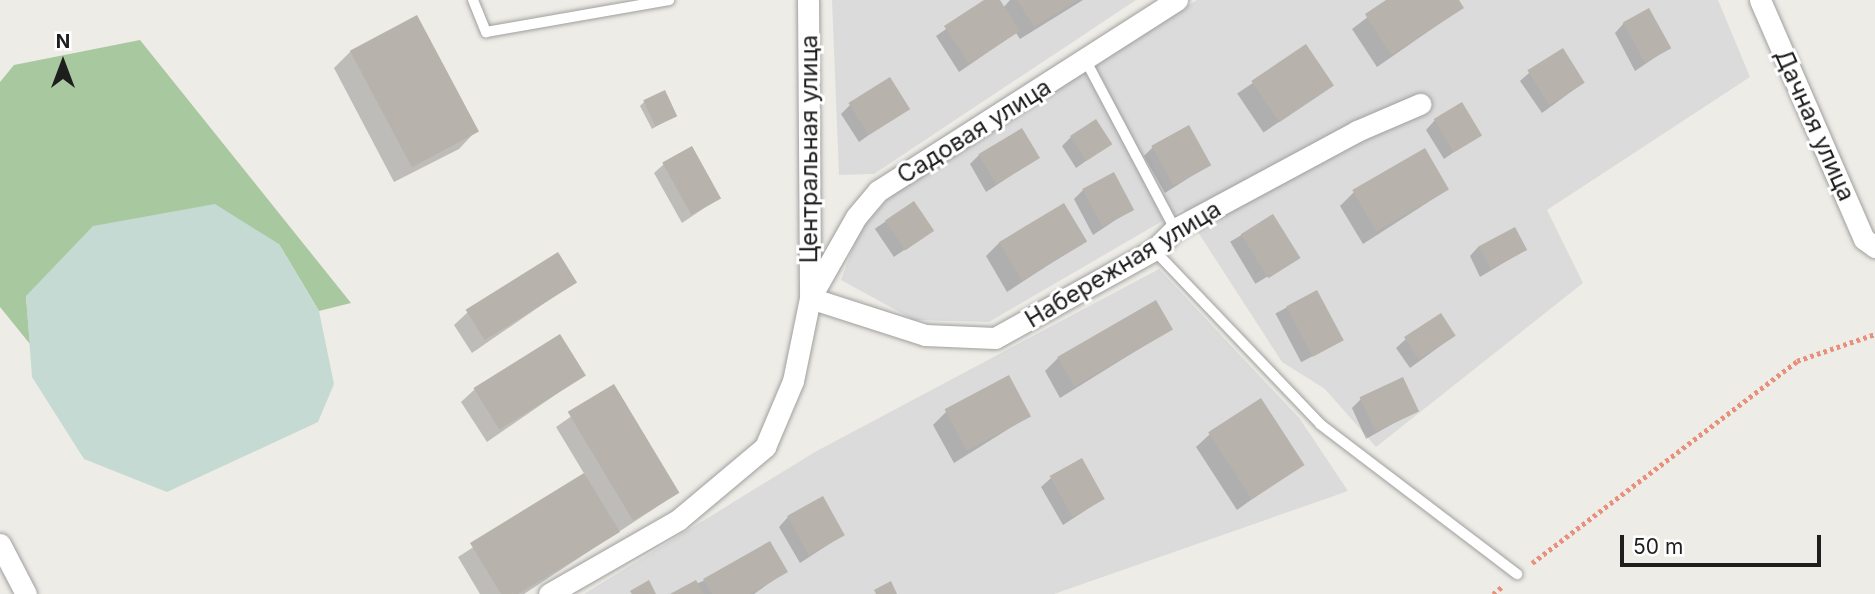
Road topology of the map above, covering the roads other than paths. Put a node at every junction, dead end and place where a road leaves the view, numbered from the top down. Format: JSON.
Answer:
{"nodes":[{"id":1,"x":473,"y":0,"type":"edge"},
{"id":2,"x":669,"y":0,"type":"edge"},
{"id":3,"x":808,"y":0,"type":"edge"},
{"id":4,"x":1177,"y":0,"type":"edge"},
{"id":5,"x":1760,"y":0,"type":"edge"},
{"id":6,"x":1086,"y":61,"type":"junction"},
{"id":7,"x":1420,"y":104,"type":"dead end"},
{"id":8,"x":1175,"y":229,"type":"junction"},
{"id":9,"x":1875,"y":247,"type":"edge"},
{"id":10,"x":1154,"y":250,"type":"junction"},
{"id":11,"x":810,"y":298,"type":"junction"},
{"id":12,"x":0,"y":544,"type":"edge"},
{"id":13,"x":1517,"y":574,"type":"road end"},
{"id":14,"x":26,"y":594,"type":"edge"},
{"id":15,"x":550,"y":594,"type":"edge"}],
"edges":[{"from":1,"to":2,"type":"lane"},
{"from":3,"to":11,"type":"street","name":"Центральная улица"},
{"from":4,"to":6,"type":"street","name":"Садовая улица"},
{"from":5,"to":9,"type":"street","name":"Дачная улица"},
{"from":6,"to":8,"type":"lane"},
{"from":6,"to":11,"type":"street","name":"Садовая улица"},
{"from":7,"to":8,"type":"street","name":"Набережная улица"},
{"from":8,"to":10,"type":"street","name":"Набережная улица"},
{"from":10,"to":11,"type":"street","name":"Набережная улица"},
{"from":10,"to":13,"type":"lane"},
{"from":11,"to":15,"type":"street"},
{"from":12,"to":14,"type":"street"}]}
